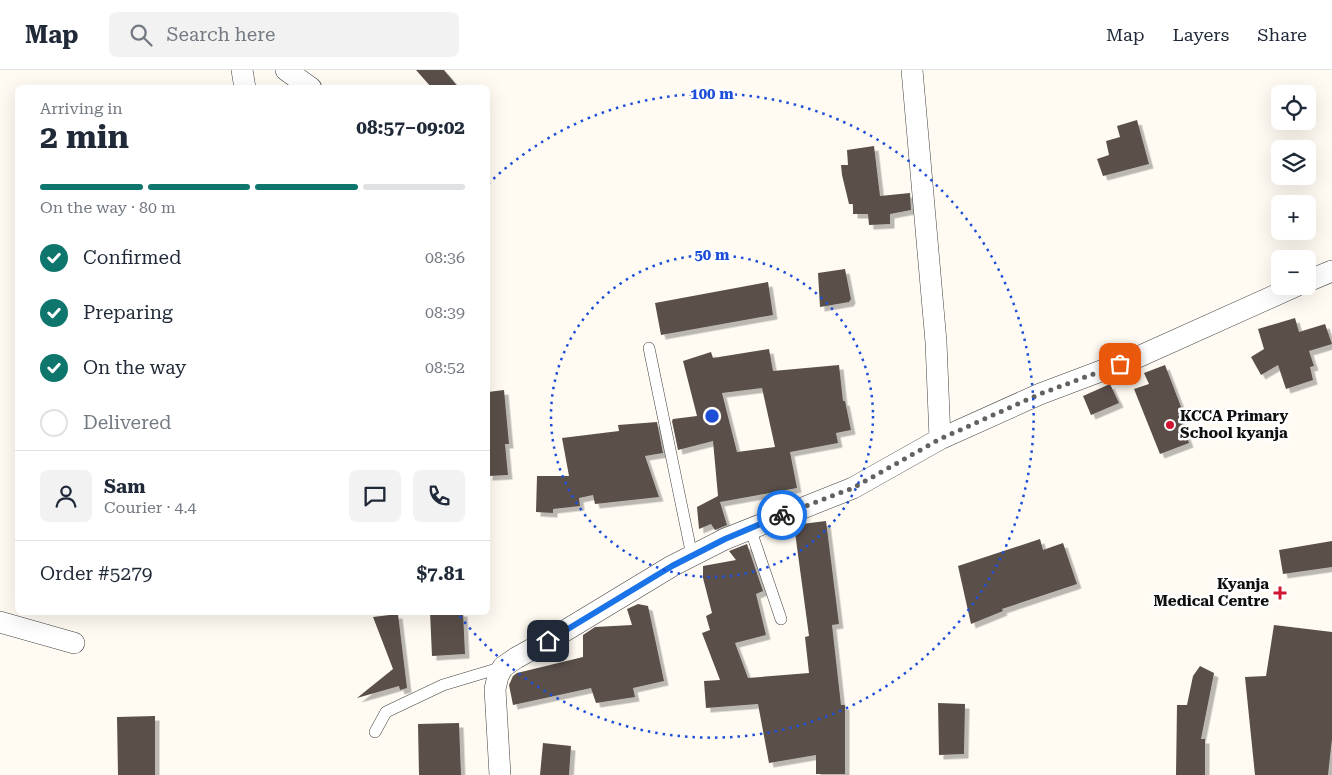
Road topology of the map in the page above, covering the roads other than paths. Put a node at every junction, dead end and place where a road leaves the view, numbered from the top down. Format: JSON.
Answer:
{"nodes":[{"id":1,"x":242,"y":70,"type":"edge"},
{"id":2,"x":286,"y":70,"type":"edge"},
{"id":3,"x":912,"y":70,"type":"edge"},
{"id":4,"x":244,"y":85,"type":"edge"},
{"id":5,"x":307,"y":85,"type":"edge"},
{"id":6,"x":1332,"y":271,"type":"edge"},
{"id":7,"x":1316,"y":278,"type":"edge"},
{"id":8,"x":1277,"y":295,"type":"edge"},
{"id":9,"x":649,"y":348,"type":"dead end"},
{"id":10,"x":940,"y":439,"type":"junction"},
{"id":11,"x":750,"y":528,"type":"junction"},
{"id":12,"x":692,"y":556,"type":"junction"},
{"id":13,"x":781,"y":620,"type":"dead end"},
{"id":14,"x":0,"y":622,"type":"edge"},
{"id":15,"x":74,"y":643,"type":"dead end"},
{"id":16,"x":503,"y":667,"type":"junction"},
{"id":17,"x":375,"y":732,"type":"dead end"},
{"id":18,"x":500,"y":775,"type":"edge"}],
"edges":[{"from":1,"to":4,"type":"street"},
{"from":2,"to":5,"type":"street"},
{"from":3,"to":10,"type":"street"},
{"from":6,"to":7,"type":"street"},
{"from":8,"to":10,"type":"street"},
{"from":9,"to":12,"type":"lane"},
{"from":10,"to":11,"type":"street"},
{"from":11,"to":12,"type":"street"},
{"from":11,"to":13,"type":"lane"},
{"from":12,"to":16,"type":"street"},
{"from":14,"to":15,"type":"street"},
{"from":16,"to":17,"type":"lane"},
{"from":16,"to":18,"type":"street"}]}
